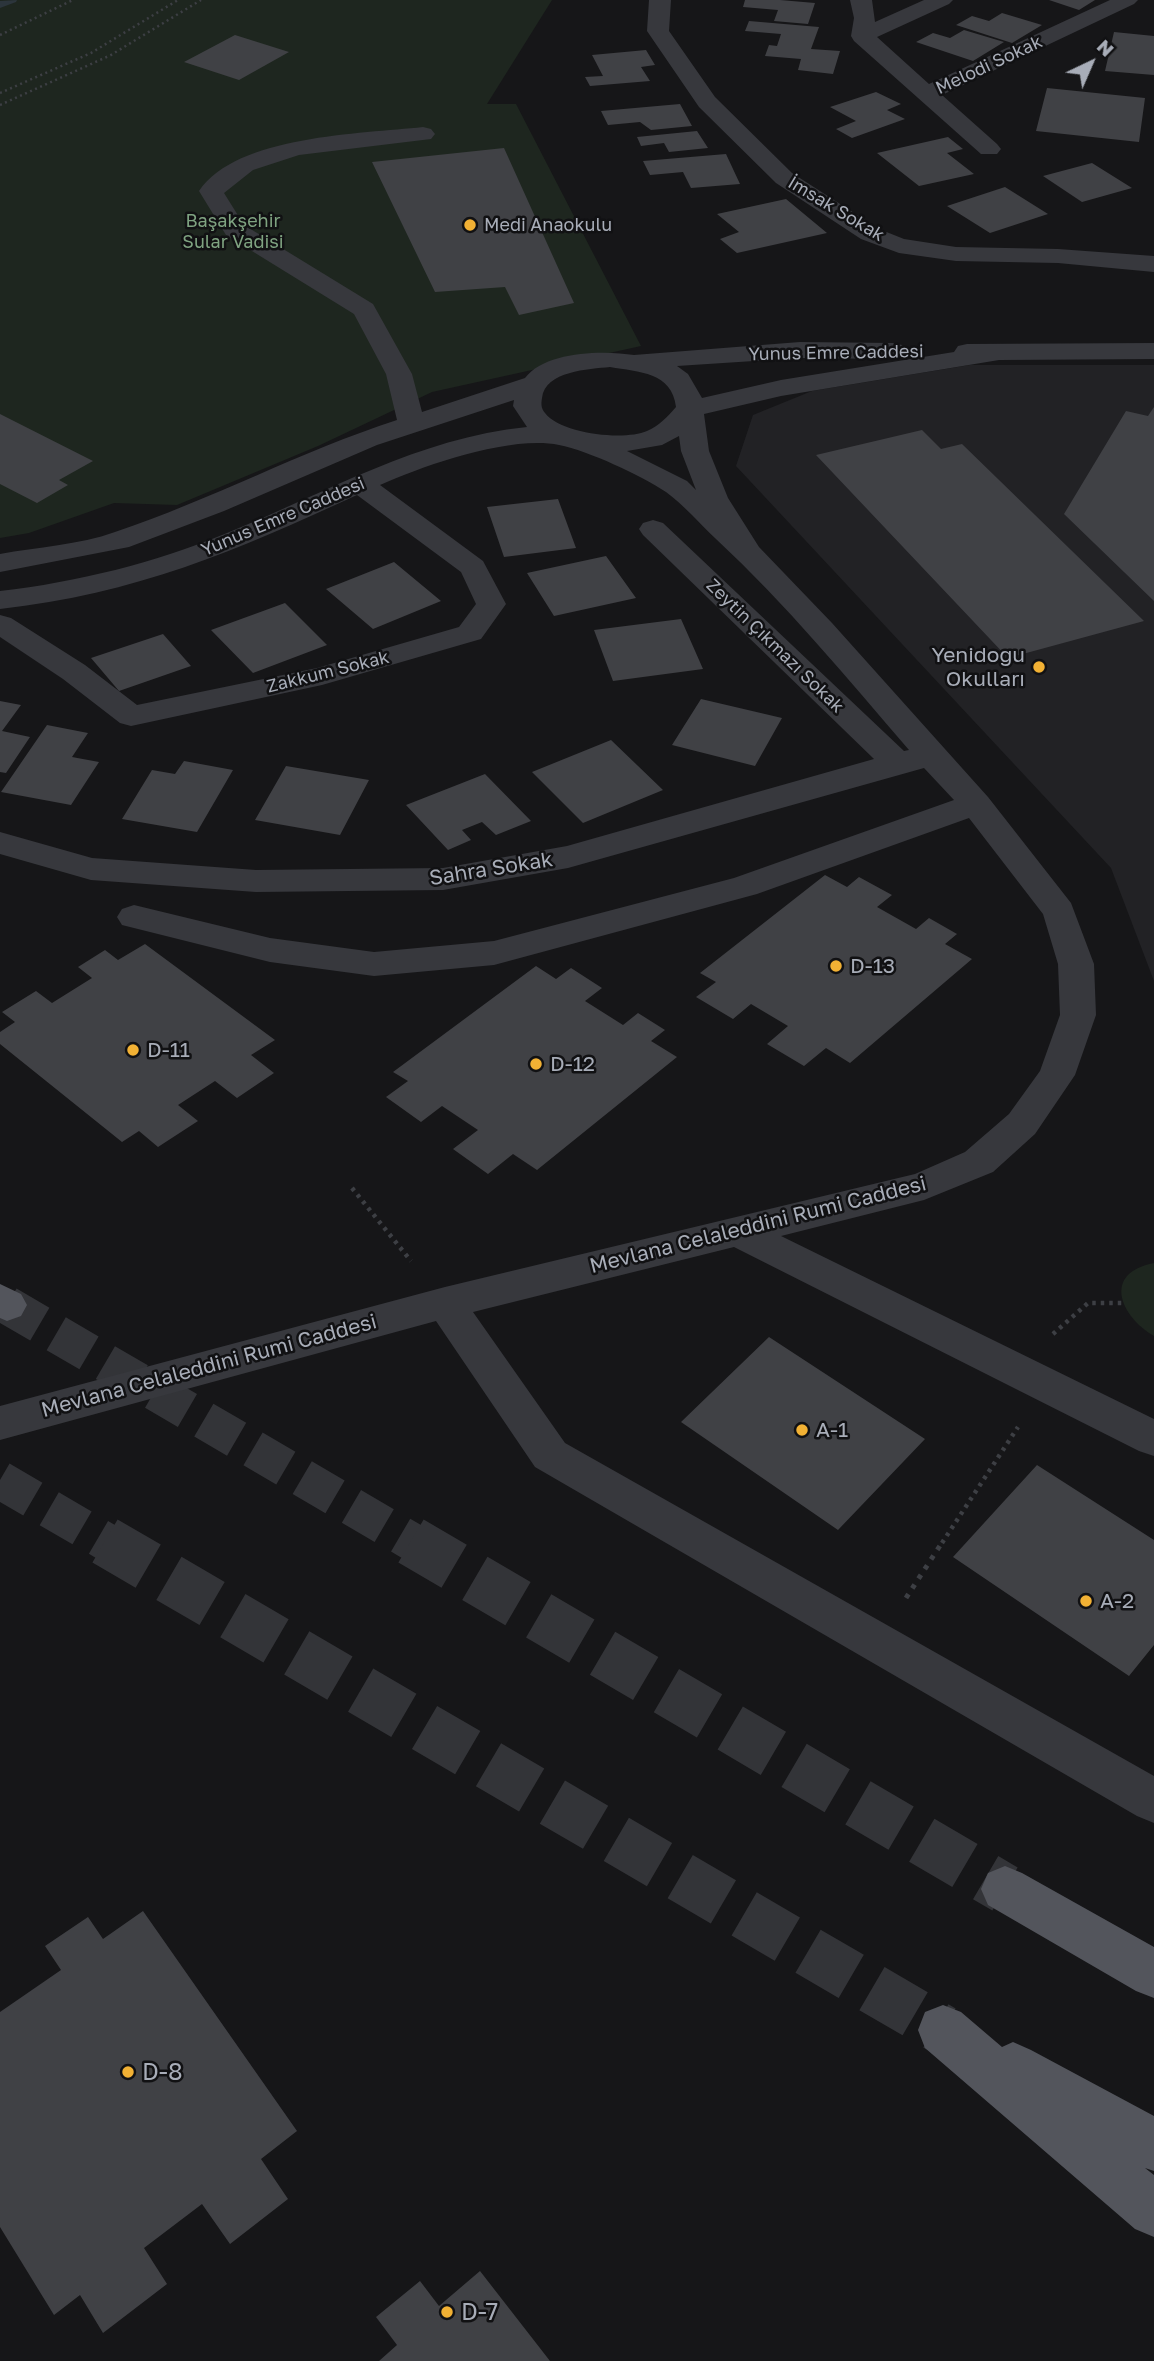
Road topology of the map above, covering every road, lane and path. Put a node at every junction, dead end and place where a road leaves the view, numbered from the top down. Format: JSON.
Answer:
{"nodes":[{"id":1,"x":73,"y":0,"type":"edge"},
{"id":2,"x":178,"y":0,"type":"edge"},
{"id":3,"x":201,"y":0,"type":"edge"},
{"id":4,"x":660,"y":0,"type":"edge"},
{"id":5,"x":861,"y":0,"type":"edge"},
{"id":6,"x":943,"y":0,"type":"edge"},
{"id":7,"x":1127,"y":0,"type":"edge"},
{"id":8,"x":0,"y":35,"type":"edge"},
{"id":9,"x":862,"y":36,"type":"junction"},
{"id":10,"x":0,"y":93,"type":"edge"},
{"id":11,"x":926,"y":94,"type":"junction"},
{"id":12,"x":0,"y":104,"type":"edge"},
{"id":13,"x":423,"y":134,"type":"dead end"},
{"id":14,"x":989,"y":149,"type":"dead end"},
{"id":15,"x":1154,"y":264,"type":"edge"},
{"id":16,"x":1154,"y":351,"type":"edge"},
{"id":17,"x":994,"y":353,"type":"junction"},
{"id":18,"x":637,"y":362,"type":"junction"},
{"id":19,"x":535,"y":384,"type":"junction"},
{"id":20,"x":690,"y":409,"type":"junction"},
{"id":21,"x":412,"y":424,"type":"junction"},
{"id":22,"x":565,"y":437,"type":"junction"},
{"id":23,"x":361,"y":484,"type":"junction"},
{"id":24,"x":653,"y":529,"type":"dead end"},
{"id":25,"x":747,"y":552,"type":"junction"},
{"id":26,"x":0,"y":563,"type":"edge"},
{"id":27,"x":0,"y":600,"type":"edge"},
{"id":28,"x":0,"y":624,"type":"edge"},
{"id":29,"x":914,"y":760,"type":"junction"},
{"id":30,"x":976,"y":804,"type":"junction"},
{"id":31,"x":0,"y":843,"type":"edge"},
{"id":32,"x":175,"y":875,"type":"junction"},
{"id":33,"x":352,"y":1188,"type":"dead end"},
{"id":34,"x":739,"y":1232,"type":"junction"},
{"id":35,"x":445,"y":1303,"type":"junction"},
{"id":36,"x":1122,"y":1303,"type":"dead end"},
{"id":37,"x":1035,"y":1380,"type":"junction"},
{"id":38,"x":0,"y":1423,"type":"edge"},
{"id":39,"x":1154,"y":1439,"type":"edge"},
{"id":40,"x":876,"y":1642,"type":"junction"},
{"id":41,"x":1154,"y":1801,"type":"edge"},
{"id":42,"x":1154,"y":1948,"type":"edge"},
{"id":43,"x":1154,"y":1974,"type":"edge"},
{"id":44,"x":1154,"y":2146,"type":"edge"},
{"id":45,"x":1154,"y":2210,"type":"edge"}],
"edges":[{"from":1,"to":8,"type":"path"},
{"from":2,"to":10,"type":"path"},
{"from":3,"to":12,"type":"path"},
{"from":4,"to":15,"type":"street","name":"İmsak Sokak"},
{"from":5,"to":9,"type":"street"},
{"from":6,"to":9,"type":"street"},
{"from":7,"to":11,"type":"street","name":"Melodi Sokak"},
{"from":9,"to":11,"type":"street"},
{"from":11,"to":14,"type":"street"},
{"from":13,"to":21,"type":"street"},
{"from":16,"to":17,"type":"street","name":"Yunus Emre Caddesi"},
{"from":17,"to":18,"type":"street","name":"Yunus Emre Caddesi"},
{"from":17,"to":20,"type":"street","name":"Yunus Emre Caddesi"},
{"from":18,"to":19,"type":"street","name":"Yunus Emre Caddesi"},
{"from":18,"to":20,"type":"street","name":"Yunus Emre Caddesi"},
{"from":19,"to":21,"type":"street","name":"Yunus Emre Caddesi"},
{"from":19,"to":22,"type":"street","name":"Yunus Emre Caddesi"},
{"from":20,"to":22,"type":"street","name":"Yunus Emre Caddesi"},
{"from":20,"to":25,"type":"street","name":"Mevlana Celaleddini Rumi Caddesi"},
{"from":21,"to":26,"type":"street","name":"Yunus Emre Caddesi"},
{"from":22,"to":23,"type":"street","name":"Yunus Emre Caddesi"},
{"from":22,"to":25,"type":"street","name":"Mevlana Celaleddini Rumi Caddesi"},
{"from":23,"to":27,"type":"street","name":"Yunus Emre Caddesi"},
{"from":23,"to":28,"type":"street","name":"Zakkum Sokak"},
{"from":24,"to":29,"type":"street","name":"Zeytin Çıkmazı Sokak"},
{"from":25,"to":29,"type":"street","name":"Mevlana Celaleddini Rumi Caddesi"},
{"from":29,"to":30,"type":"street","name":"Mevlana Celaleddini Rumi Caddesi"},
{"from":29,"to":32,"type":"street","name":"Sahra Sokak"},
{"from":30,"to":32,"type":"street"},
{"from":30,"to":34,"type":"street","name":"Mevlana Celaleddini Rumi Caddesi"},
{"from":31,"to":32,"type":"street","name":"Sahra Sokak"},
{"from":33,"to":35,"type":"path"},
{"from":34,"to":35,"type":"street","name":"Mevlana Celaleddini Rumi Caddesi"},
{"from":34,"to":37,"type":"street"},
{"from":35,"to":38,"type":"street","name":"Mevlana Celaleddini Rumi Caddesi"},
{"from":35,"to":40,"type":"street"},
{"from":36,"to":37,"type":"path"},
{"from":37,"to":39,"type":"street"},
{"from":37,"to":40,"type":"path"},
{"from":40,"to":41,"type":"street"},
{"from":42,"to":43,"type":"main road"},
{"from":44,"to":45,"type":"main road"}]}
